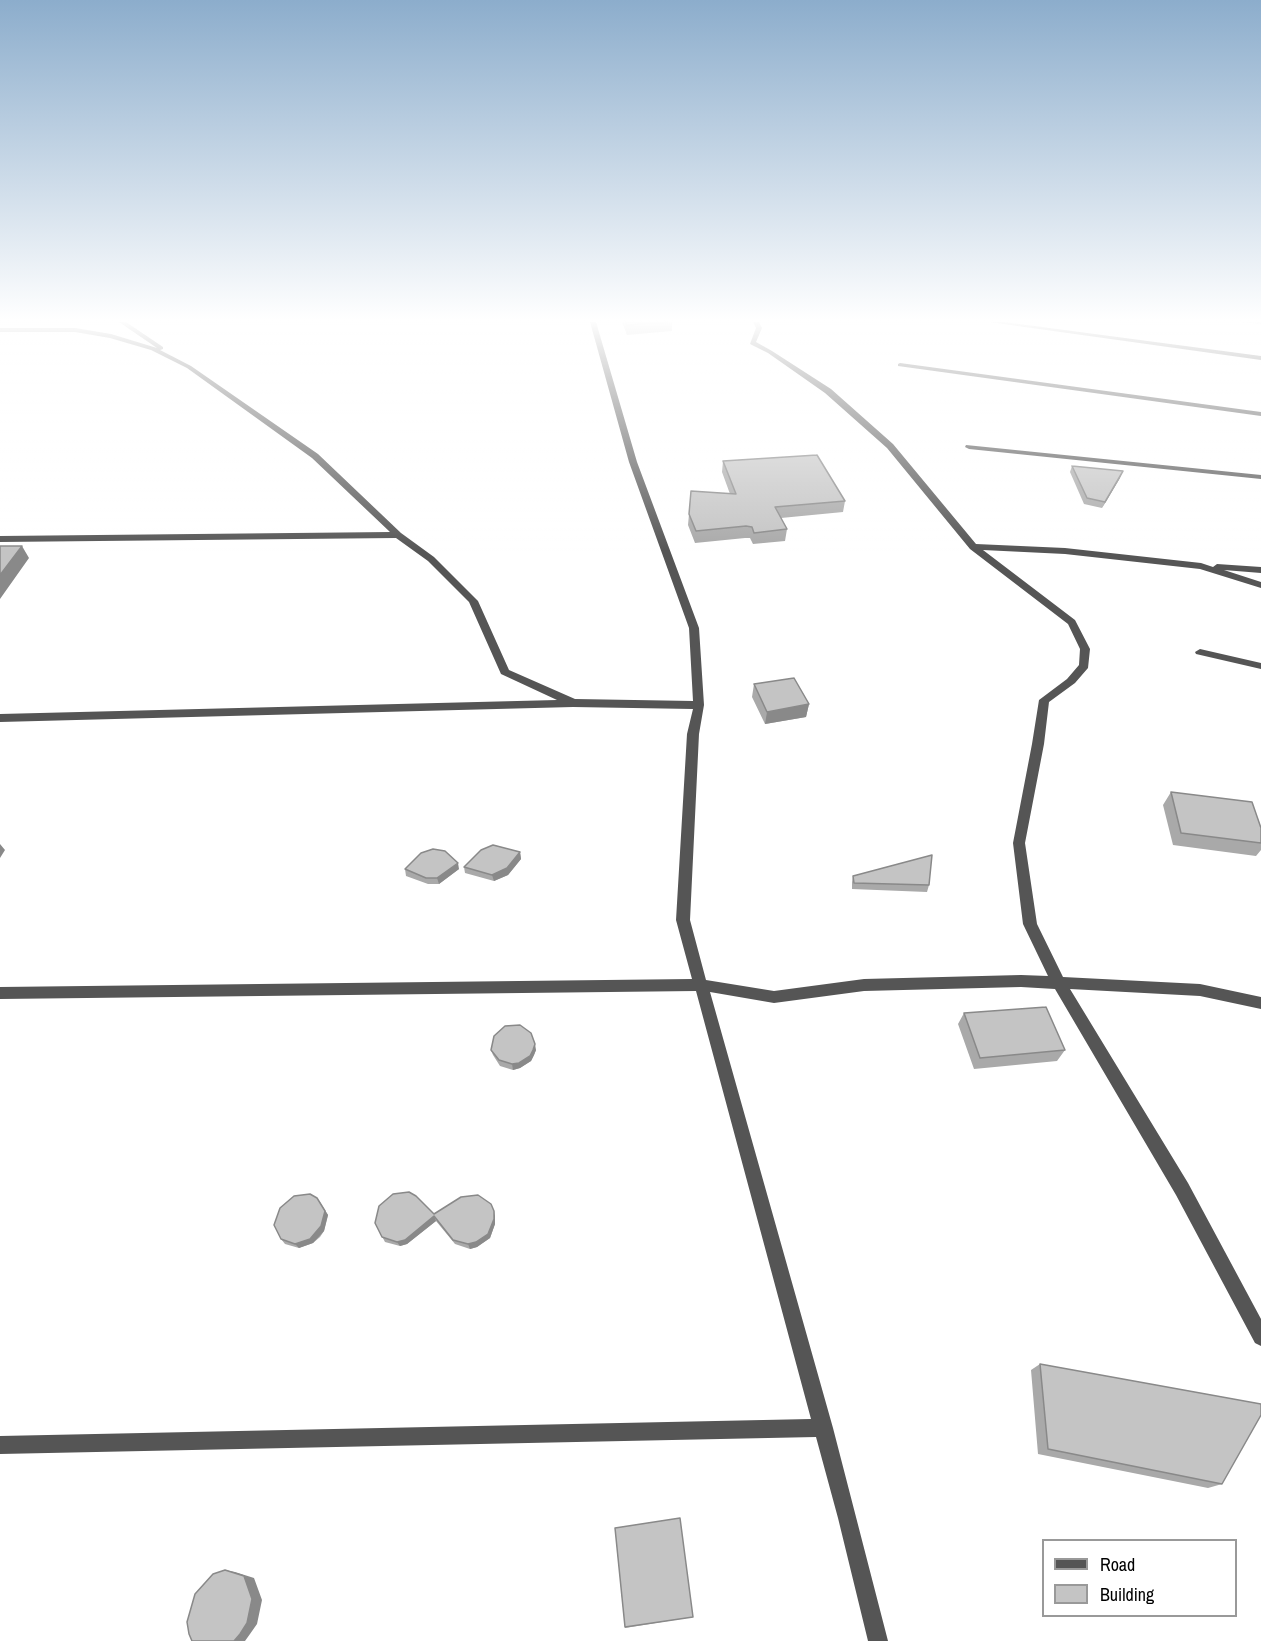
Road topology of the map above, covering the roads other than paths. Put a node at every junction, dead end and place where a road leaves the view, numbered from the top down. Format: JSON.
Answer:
{"nodes":[{"id":1,"x":234,"y":399,"type":"edge"},
{"id":2,"x":615,"y":399,"type":"edge"},
{"id":3,"x":837,"y":399,"type":"edge"},
{"id":4,"x":1147,"y":399,"type":"edge"},
{"id":5,"x":1261,"y":414,"type":"edge"},
{"id":6,"x":969,"y":447,"type":"dead end"},
{"id":7,"x":1261,"y":477,"type":"edge"},
{"id":8,"x":398,"y":535,"type":"junction"},
{"id":9,"x":0,"y":539,"type":"edge"},
{"id":10,"x":973,"y":547,"type":"junction"},
{"id":11,"x":1201,"y":566,"type":"junction"},
{"id":12,"x":1261,"y":570,"type":"edge"},
{"id":13,"x":1261,"y":585,"type":"edge"},
{"id":14,"x":1200,"y":652,"type":"dead end"},
{"id":15,"x":1261,"y":666,"type":"edge"},
{"id":16,"x":573,"y":703,"type":"junction"},
{"id":17,"x":699,"y":705,"type":"junction"},
{"id":18,"x":0,"y":718,"type":"edge"},
{"id":19,"x":1058,"y":982,"type":"junction"},
{"id":20,"x":701,"y":984,"type":"junction"},
{"id":21,"x":0,"y":993,"type":"edge"},
{"id":22,"x":1261,"y":1003,"type":"edge"},
{"id":23,"x":1261,"y":1337,"type":"edge"},
{"id":24,"x":824,"y":1428,"type":"junction"},
{"id":25,"x":0,"y":1445,"type":"edge"},
{"id":26,"x":878,"y":1641,"type":"edge"}],
"edges":[{"from":1,"to":8,"type":"street"},
{"from":2,"to":17,"type":"street"},
{"from":3,"to":10,"type":"street"},
{"from":4,"to":5,"type":"street"},
{"from":6,"to":7,"type":"street"},
{"from":8,"to":9,"type":"street"},
{"from":8,"to":16,"type":"street"},
{"from":10,"to":11,"type":"street"},
{"from":10,"to":19,"type":"street"},
{"from":11,"to":12,"type":"street"},
{"from":11,"to":13,"type":"street"},
{"from":14,"to":15,"type":"street"},
{"from":16,"to":17,"type":"street"},
{"from":16,"to":18,"type":"street"},
{"from":17,"to":20,"type":"street"},
{"from":19,"to":20,"type":"street"},
{"from":19,"to":22,"type":"street"},
{"from":19,"to":23,"type":"street"},
{"from":20,"to":21,"type":"street"},
{"from":20,"to":24,"type":"street"},
{"from":24,"to":25,"type":"street"},
{"from":24,"to":26,"type":"street"}]}
